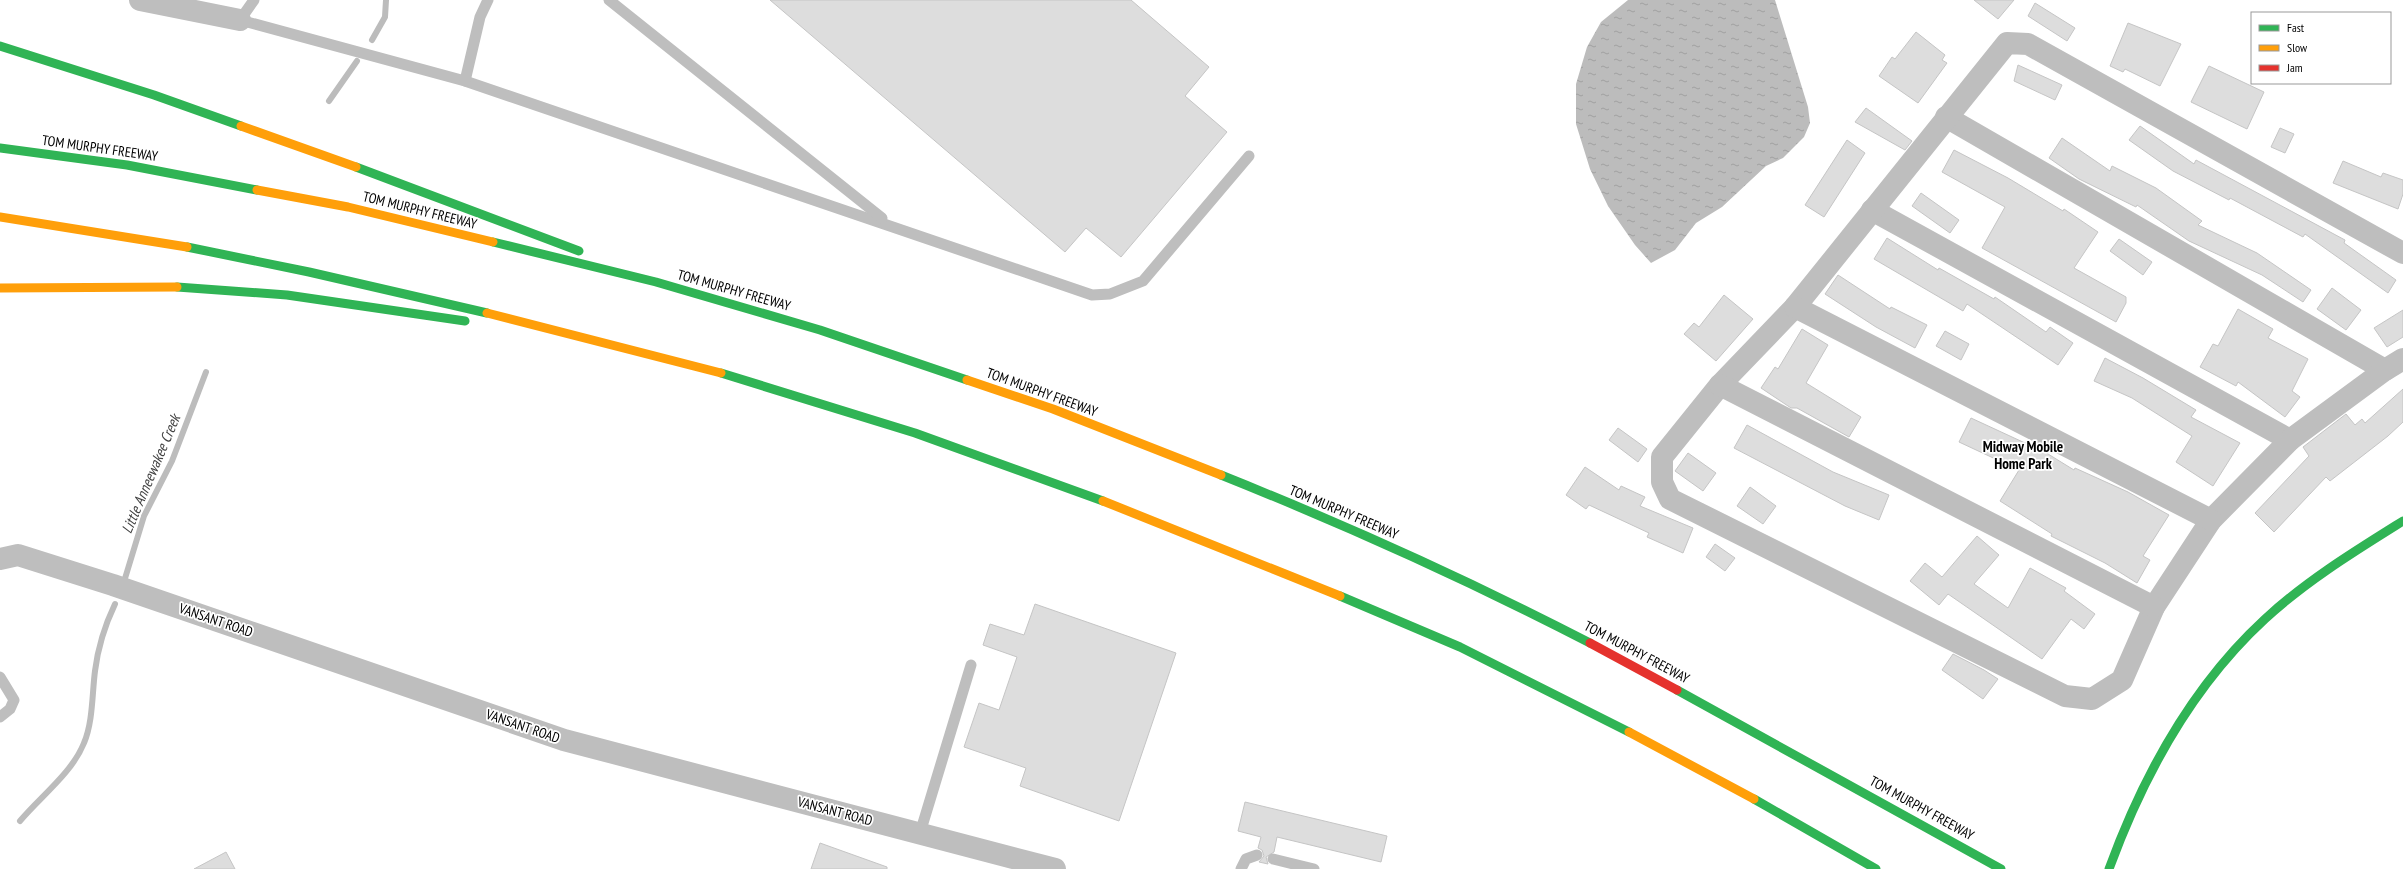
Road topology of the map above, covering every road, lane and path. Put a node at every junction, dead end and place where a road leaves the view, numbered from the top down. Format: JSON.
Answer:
{"nodes":[{"id":1,"x":140,"y":0,"type":"edge"},
{"id":2,"x":254,"y":0,"type":"edge"},
{"id":3,"x":488,"y":0,"type":"edge"},
{"id":4,"x":609,"y":0,"type":"edge"},
{"id":5,"x":192,"y":5,"type":"edge"},
{"id":6,"x":240,"y":20,"type":"junction"},
{"id":7,"x":0,"y":46,"type":"edge"},
{"id":8,"x":465,"y":81,"type":"junction"},
{"id":9,"x":1946,"y":117,"type":"junction"},
{"id":10,"x":0,"y":148,"type":"edge"},
{"id":11,"x":1249,"y":156,"type":"dead end"},
{"id":12,"x":1872,"y":210,"type":"junction"},
{"id":13,"x":0,"y":218,"type":"edge"},
{"id":14,"x":889,"y":224,"type":"junction"},
{"id":15,"x":2403,"y":253,"type":"edge"},
{"id":16,"x":656,"y":282,"type":"junction"},
{"id":17,"x":0,"y":288,"type":"edge"},
{"id":18,"x":1795,"y":307,"type":"junction"},
{"id":19,"x":477,"y":323,"type":"dead end"},
{"id":20,"x":493,"y":325,"type":"dead end"},
{"id":21,"x":611,"y":343,"type":"junction"},
{"id":22,"x":2394,"y":364,"type":"edge"},
{"id":23,"x":1720,"y":385,"type":"junction"},
{"id":24,"x":2290,"y":440,"type":"junction"},
{"id":25,"x":2211,"y":520,"type":"junction"},
{"id":26,"x":2403,"y":521,"type":"edge"},
{"id":27,"x":0,"y":559,"type":"edge"},
{"id":28,"x":2154,"y":607,"type":"junction"},
{"id":29,"x":971,"y":665,"type":"dead end"},
{"id":30,"x":0,"y":677,"type":"edge"},
{"id":31,"x":0,"y":717,"type":"edge"},
{"id":32,"x":920,"y":834,"type":"junction"},
{"id":33,"x":1257,"y":855,"type":"dead end"},
{"id":34,"x":1273,"y":859,"type":"dead end"},
{"id":35,"x":1243,"y":864,"type":"edge"},
{"id":36,"x":1289,"y":866,"type":"edge"},
{"id":37,"x":2110,"y":866,"type":"edge"},
{"id":38,"x":1055,"y":869,"type":"edge"},
{"id":39,"x":1314,"y":869,"type":"edge"},
{"id":40,"x":1876,"y":869,"type":"edge"},
{"id":41,"x":2001,"y":869,"type":"edge"}],
"edges":[{"from":1,"to":5,"type":"street"},
{"from":2,"to":6,"type":"lane"},
{"from":3,"to":8,"type":"lane"},
{"from":4,"to":14,"type":"lane"},
{"from":5,"to":6,"type":"street"},
{"from":6,"to":8,"type":"lane"},
{"from":7,"to":16,"type":"main road"},
{"from":8,"to":14,"type":"lane"},
{"from":9,"to":12,"type":"street"},
{"from":9,"to":15,"type":"street"},
{"from":9,"to":22,"type":"street"},
{"from":10,"to":16,"type":"main road","name":"TOM MURPHY FREEWAY"},
{"from":11,"to":14,"type":"lane"},
{"from":12,"to":18,"type":"street"},
{"from":12,"to":24,"type":"street"},
{"from":13,"to":21,"type":"main road"},
{"from":16,"to":41,"type":"main road","name":"TOM MURPHY FREEWAY"},
{"from":17,"to":19,"type":"main road"},
{"from":18,"to":23,"type":"street"},
{"from":18,"to":25,"type":"street"},
{"from":20,"to":21,"type":"main road"},
{"from":21,"to":40,"type":"main road"},
{"from":22,"to":24,"type":"street"},
{"from":23,"to":28,"type":"street"},
{"from":23,"to":28,"type":"street"},
{"from":24,"to":25,"type":"street"},
{"from":25,"to":28,"type":"street"},
{"from":26,"to":37,"type":"main road"},
{"from":27,"to":32,"type":"street","name":"VANSANT ROAD"},
{"from":29,"to":32,"type":"lane"},
{"from":30,"to":31,"type":"lane"},
{"from":32,"to":38,"type":"street","name":"VANSANT ROAD"},
{"from":33,"to":35,"type":"lane"},
{"from":34,"to":36,"type":"lane"},
{"from":36,"to":39,"type":"lane"}]}
